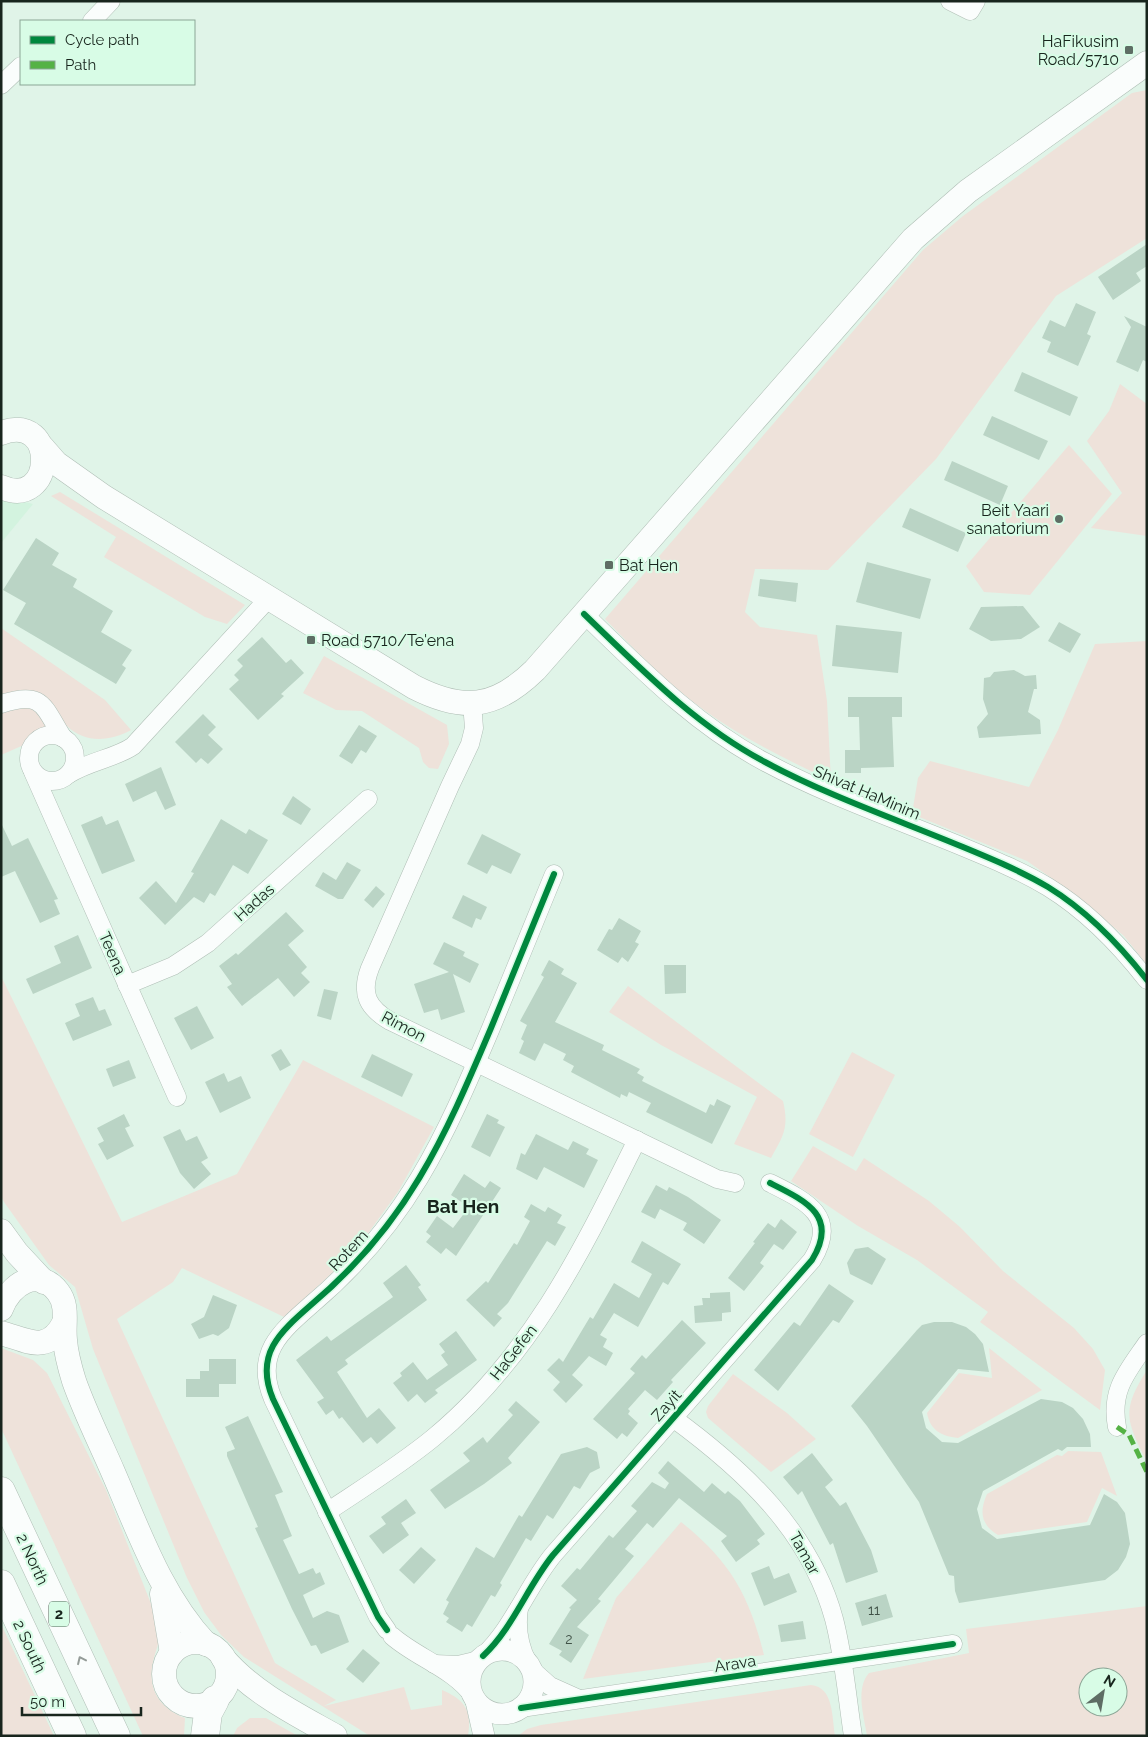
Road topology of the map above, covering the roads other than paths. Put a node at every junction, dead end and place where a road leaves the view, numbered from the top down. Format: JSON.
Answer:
{"nodes":[{"id":1,"x":111,"y":1,"type":"edge"},
{"id":2,"x":950,"y":1,"type":"edge"},
{"id":3,"x":976,"y":1,"type":"edge"},
{"id":4,"x":93,"y":20,"type":"edge"},
{"id":5,"x":1147,"y":63,"type":"edge"},
{"id":6,"x":20,"y":67,"type":"edge"},
{"id":7,"x":1,"y":85,"type":"edge"},
{"id":8,"x":6,"y":429,"type":"edge"},
{"id":9,"x":42,"y":448,"type":"junction"},
{"id":10,"x":35,"y":482,"type":"junction"},
{"id":11,"x":1,"y":487,"type":"edge"},
{"id":12,"x":104,"y":497,"type":"junction"},
{"id":13,"x":269,"y":598,"type":"junction"},
{"id":14,"x":584,"y":614,"type":"junction"},
{"id":15,"x":1,"y":704,"type":"edge"},
{"id":16,"x":472,"y":704,"type":"junction"},
{"id":17,"x":65,"y":740,"type":"junction"},
{"id":18,"x":112,"y":755,"type":"junction"},
{"id":19,"x":33,"y":772,"type":"junction"},
{"id":20,"x":65,"y":776,"type":"junction"},
{"id":21,"x":368,"y":799,"type":"dead end"},
{"id":22,"x":50,"y":809,"type":"junction"},
{"id":23,"x":554,"y":874,"type":"dead end"},
{"id":24,"x":1147,"y":980,"type":"edge"},
{"id":25,"x":127,"y":985,"type":"junction"},
{"id":26,"x":476,"y":1062,"type":"junction"},
{"id":27,"x":177,"y":1097,"type":"dead end"},
{"id":28,"x":637,"y":1140,"type":"junction"},
{"id":29,"x":735,"y":1183,"type":"dead end"},
{"id":30,"x":770,"y":1183,"type":"dead end"},
{"id":31,"x":1,"y":1231,"type":"edge"},
{"id":32,"x":1,"y":1246,"type":"edge"},
{"id":33,"x":44,"y":1282,"type":"junction"},
{"id":34,"x":3,"y":1304,"type":"edge"},
{"id":35,"x":64,"y":1322,"type":"junction"},
{"id":36,"x":17,"y":1339,"type":"edge"},
{"id":37,"x":1147,"y":1343,"type":"edge"},
{"id":38,"x":75,"y":1382,"type":"junction"},
{"id":39,"x":673,"y":1418,"type":"junction"},
{"id":40,"x":1117,"y":1427,"type":"dead end"},
{"id":41,"x":1,"y":1491,"type":"edge"},
{"id":42,"x":327,"y":1512,"type":"junction"},
{"id":43,"x":152,"y":1561,"type":"junction"},
{"id":44,"x":1,"y":1584,"type":"edge"},
{"id":45,"x":520,"y":1603,"type":"junction"},
{"id":46,"x":953,"y":1644,"type":"dead end"},
{"id":47,"x":215,"y":1651,"type":"junction"},
{"id":48,"x":172,"y":1652,"type":"junction"},
{"id":49,"x":481,"y":1658,"type":"junction"},
{"id":50,"x":842,"y":1661,"type":"junction"},
{"id":51,"x":433,"y":1664,"type":"junction"},
{"id":52,"x":530,"y":1666,"type":"junction"},
{"id":53,"x":217,"y":1698,"type":"junction"},
{"id":54,"x":475,"y":1698,"type":"junction"},
{"id":55,"x":584,"y":1700,"type":"junction"},
{"id":56,"x":281,"y":1705,"type":"junction"},
{"id":57,"x":517,"y":1710,"type":"junction"},
{"id":58,"x":72,"y":1736,"type":"edge"},
{"id":59,"x":116,"y":1736,"type":"edge"},
{"id":60,"x":205,"y":1736,"type":"edge"},
{"id":61,"x":335,"y":1736,"type":"edge"},
{"id":62,"x":484,"y":1736,"type":"edge"},
{"id":63,"x":496,"y":1736,"type":"edge"},
{"id":64,"x":853,"y":1736,"type":"edge"}],
"edges":[{"from":1,"to":4,"type":"street"},
{"from":2,"to":3,"type":"street"},
{"from":5,"to":14,"type":"main road"},
{"from":6,"to":7,"type":"street"},
{"from":8,"to":9,"type":"main road"},
{"from":9,"to":10,"type":"main road"},
{"from":9,"to":12,"type":"main road"},
{"from":10,"to":11,"type":"main road"},
{"from":10,"to":12,"type":"main road"},
{"from":12,"to":13,"type":"main road"},
{"from":13,"to":16,"type":"main road"},
{"from":13,"to":18,"type":"street"},
{"from":14,"to":16,"type":"main road"},
{"from":14,"to":24,"type":"street","name":"Shivat HaMinim"},
{"from":15,"to":17,"type":"street"},
{"from":16,"to":26,"type":"street","name":"Rimon"},
{"from":17,"to":18,"type":"street"},
{"from":17,"to":19,"type":"street"},
{"from":17,"to":20,"type":"street"},
{"from":18,"to":20,"type":"street"},
{"from":19,"to":20,"type":"street"},
{"from":19,"to":22,"type":"street","name":"Teena"},
{"from":20,"to":22,"type":"street"},
{"from":21,"to":25,"type":"street","name":"Hadas"},
{"from":22,"to":25,"type":"street","name":"Teena"},
{"from":23,"to":26,"type":"street","name":"Rotem"},
{"from":25,"to":27,"type":"street","name":"Teena"},
{"from":26,"to":28,"type":"street","name":"Rimon"},
{"from":26,"to":42,"type":"street","name":"Rotem"},
{"from":28,"to":29,"type":"street","name":"Rimon"},
{"from":28,"to":42,"type":"street","name":"HaGefen"},
{"from":30,"to":39,"type":"street","name":"Zayit"},
{"from":31,"to":33,"type":"main road"},
{"from":32,"to":34,"type":"main road"},
{"from":33,"to":34,"type":"main road"},
{"from":33,"to":35,"type":"main road"},
{"from":34,"to":36,"type":"main road"},
{"from":35,"to":36,"type":"main road"},
{"from":35,"to":38,"type":"main road"},
{"from":36,"to":38,"type":"main road"},
{"from":37,"to":40,"type":"street"},
{"from":38,"to":43,"type":"main road"},
{"from":39,"to":45,"type":"street","name":"Zayit"},
{"from":39,"to":50,"type":"street","name":"Tamar"},
{"from":59,"to":41,"type":"highway","name":"2 North","number":"2","one_way":true},
{"from":42,"to":51,"type":"street","name":"Rotem"},
{"from":43,"to":47,"type":"main road"},
{"from":43,"to":48,"type":"main road"},
{"from":44,"to":58,"type":"highway","name":"2 South"},
{"from":45,"to":49,"type":"street","name":"Zayit"},
{"from":45,"to":52,"type":"street","name":"Zayit"},
{"from":46,"to":50,"type":"street","name":"Arava"},
{"from":47,"to":48,"type":"main road"},
{"from":47,"to":53,"type":"main road"},
{"from":47,"to":56,"type":"main road"},
{"from":48,"to":53,"type":"main road"},
{"from":49,"to":51,"type":"street"},
{"from":49,"to":52,"type":"street"},
{"from":49,"to":54,"type":"street"},
{"from":50,"to":55,"type":"street","name":"Arava"},
{"from":50,"to":64,"type":"street","name":"Tamar"},
{"from":51,"to":54,"type":"street","name":"Rotem"},
{"from":52,"to":55,"type":"street","name":"Arava"},
{"from":52,"to":57,"type":"street"},
{"from":53,"to":56,"type":"main road"},
{"from":53,"to":60,"type":"highway"},
{"from":54,"to":57,"type":"street"},
{"from":54,"to":62,"type":"street"},
{"from":55,"to":57,"type":"street","name":"Arava"},
{"from":56,"to":61,"type":"main road"},
{"from":57,"to":63,"type":"street"}]}
